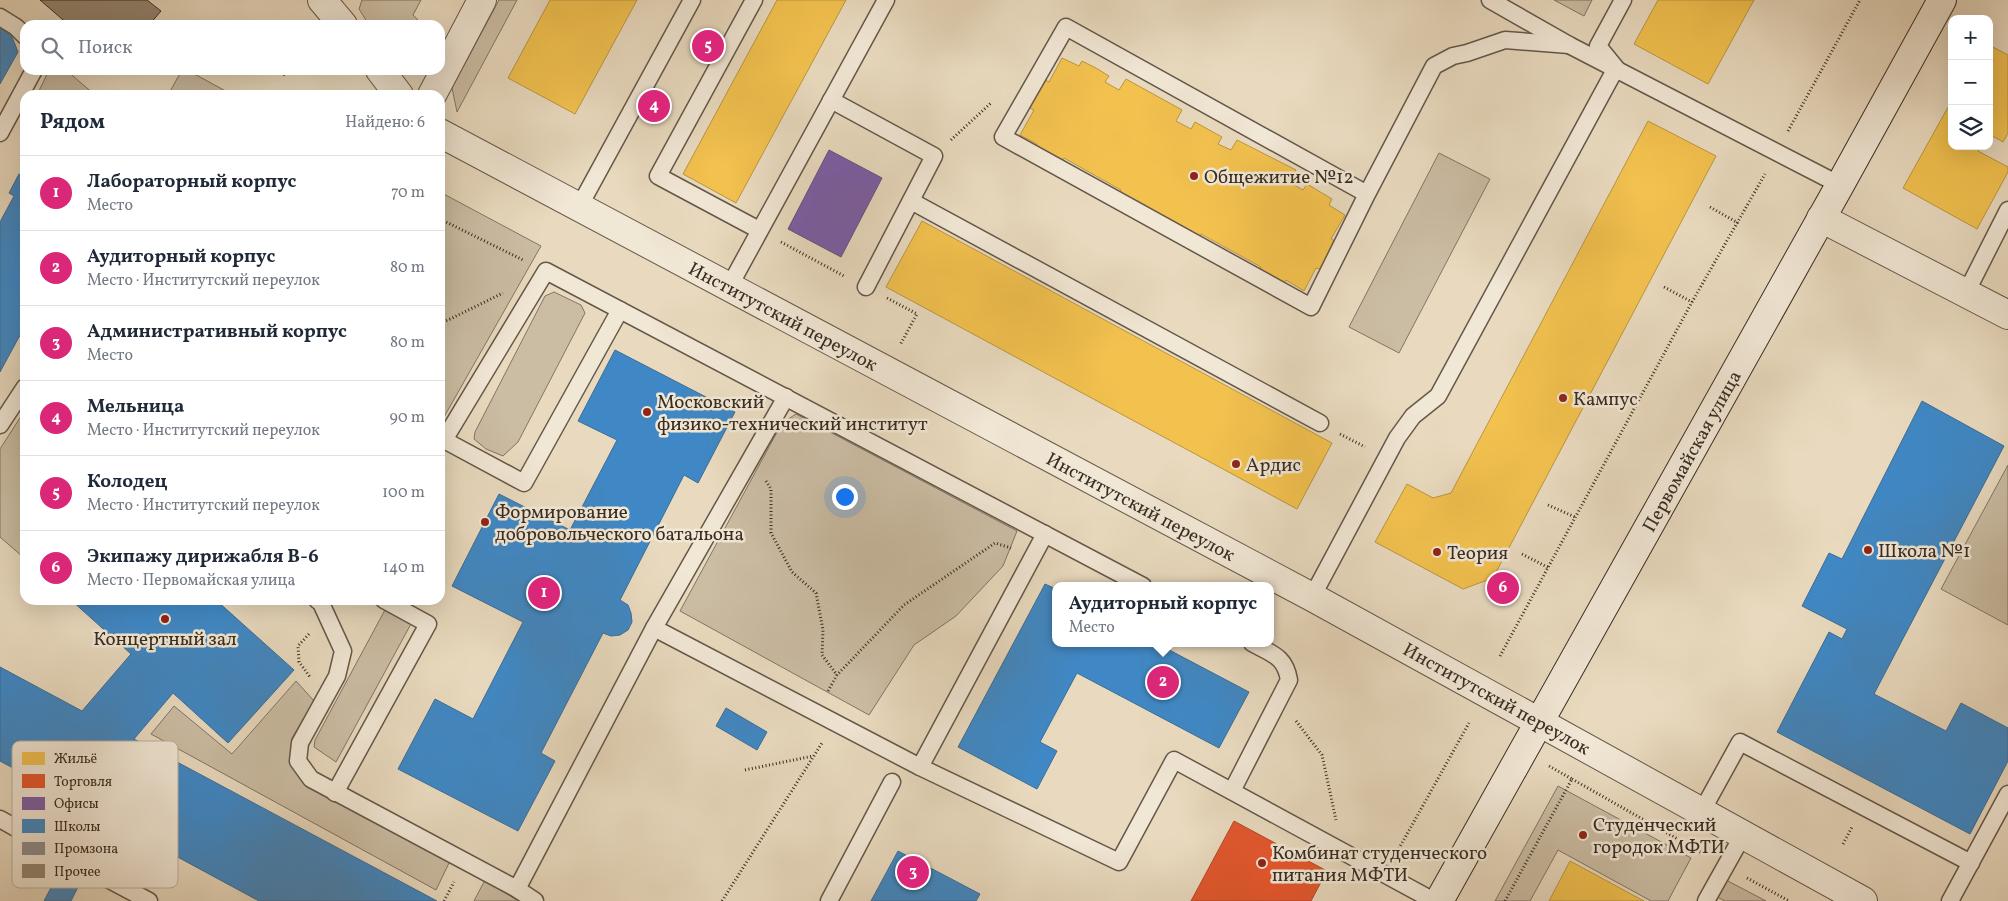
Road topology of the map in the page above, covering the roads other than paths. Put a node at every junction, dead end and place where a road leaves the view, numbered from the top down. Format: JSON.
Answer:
{"nodes":[{"id":1,"x":322,"y":0,"type":"edge"},
{"id":2,"x":482,"y":0,"type":"edge"},
{"id":3,"x":692,"y":0,"type":"edge"},
{"id":4,"x":754,"y":0,"type":"edge"},
{"id":5,"x":886,"y":0,"type":"edge"},
{"id":6,"x":1490,"y":0,"type":"edge"},
{"id":7,"x":1623,"y":0,"type":"edge"},
{"id":8,"x":1942,"y":0,"type":"edge"},
{"id":9,"x":0,"y":17,"type":"edge"},
{"id":10,"x":339,"y":20,"type":"edge"},
{"id":11,"x":20,"y":31,"type":"edge"},
{"id":12,"x":1569,"y":45,"type":"junction"},
{"id":13,"x":1616,"y":68,"type":"junction"},
{"id":14,"x":445,"y":70,"type":"edge"},
{"id":15,"x":32,"y":75,"type":"edge"},
{"id":16,"x":384,"y":75,"type":"edge"},
{"id":17,"x":443,"y":75,"type":"edge"},
{"id":18,"x":27,"y":90,"type":"edge"},
{"id":19,"x":395,"y":90,"type":"edge"},
{"id":20,"x":435,"y":90,"type":"edge"},
{"id":21,"x":831,"y":100,"type":"junction"},
{"id":22,"x":19,"y":111,"type":"edge"},
{"id":23,"x":0,"y":133,"type":"edge"},
{"id":24,"x":445,"y":136,"type":"edge"},
{"id":25,"x":1840,"y":185,"type":"junction"},
{"id":26,"x":1367,"y":194,"type":"junction"},
{"id":27,"x":911,"y":201,"type":"junction"},
{"id":28,"x":579,"y":207,"type":"junction"},
{"id":29,"x":2008,"y":210,"type":"edge"},
{"id":30,"x":1821,"y":218,"type":"junction"},
{"id":31,"x":758,"y":230,"type":"junction"},
{"id":32,"x":729,"y":287,"type":"junction"},
{"id":33,"x":866,"y":287,"type":"dead end"},
{"id":34,"x":1966,"y":293,"type":"junction"},
{"id":35,"x":620,"y":310,"type":"junction"},
{"id":36,"x":2008,"y":315,"type":"edge"},
{"id":37,"x":20,"y":395,"type":"edge"},
{"id":38,"x":786,"y":397,"type":"junction"},
{"id":39,"x":1320,"y":422,"type":"road end"},
{"id":40,"x":0,"y":425,"type":"edge"},
{"id":41,"x":445,"y":435,"type":"edge"},
{"id":42,"x":445,"y":442,"type":"edge"},
{"id":43,"x":1045,"y":534,"type":"junction"},
{"id":44,"x":1135,"y":582,"type":"edge"},
{"id":45,"x":1312,"y":597,"type":"junction"},
{"id":46,"x":322,"y":605,"type":"edge"},
{"id":47,"x":393,"y":605,"type":"edge"},
{"id":48,"x":654,"y":628,"type":"junction"},
{"id":49,"x":1259,"y":647,"type":"edge"},
{"id":50,"x":1539,"y":722,"type":"junction"},
{"id":51,"x":920,"y":767,"type":"junction"},
{"id":52,"x":892,"y":782,"type":"dead end"},
{"id":53,"x":1232,"y":791,"type":"junction"},
{"id":54,"x":335,"y":793,"type":"junction"},
{"id":55,"x":2008,"y":794,"type":"edge"},
{"id":56,"x":1702,"y":811,"type":"junction"},
{"id":57,"x":0,"y":819,"type":"edge"},
{"id":58,"x":12,"y":826,"type":"edge"},
{"id":59,"x":1743,"y":835,"type":"junction"},
{"id":60,"x":1971,"y":863,"type":"junction"},
{"id":61,"x":125,"y":888,"type":"edge"},
{"id":62,"x":517,"y":889,"type":"junction"},
{"id":63,"x":150,"y":901,"type":"edge"},
{"id":64,"x":535,"y":901,"type":"edge"},
{"id":65,"x":829,"y":901,"type":"edge"},
{"id":66,"x":1434,"y":901,"type":"edge"},
{"id":67,"x":1439,"y":901,"type":"edge"},
{"id":68,"x":1706,"y":901,"type":"edge"},
{"id":69,"x":1863,"y":901,"type":"edge"},
{"id":70,"x":1950,"y":901,"type":"edge"}],
"edges":[{"from":1,"to":10,"type":"street"},
{"from":2,"to":14,"type":"street"},
{"from":3,"to":28,"type":"lane"},
{"from":4,"to":31,"type":"lane"},
{"from":5,"to":21,"type":"lane"},
{"from":6,"to":12,"type":"lane"},
{"from":7,"to":13,"type":"lane"},
{"from":8,"to":25,"type":"street","name":"Первомайская улица"},
{"from":9,"to":11,"type":"lane"},
{"from":12,"to":13,"type":"lane"},
{"from":12,"to":26,"type":"lane"},
{"from":13,"to":25,"type":"lane"},
{"from":13,"to":45,"type":"lane"},
{"from":15,"to":18,"type":"lane"},
{"from":16,"to":19,"type":"street"},
{"from":17,"to":20,"type":"street"},
{"from":21,"to":27,"type":"lane"},
{"from":21,"to":31,"type":"lane"},
{"from":22,"to":23,"type":"lane"},
{"from":24,"to":28,"type":"street","name":"Институтский переулок"},
{"from":25,"to":30,"type":"street","name":"Первомайская улица"},
{"from":26,"to":26,"type":"lane"},
{"from":27,"to":33,"type":"lane"},
{"from":27,"to":39,"type":"lane"},
{"from":28,"to":32,"type":"street","name":"Институтский переулок"},
{"from":29,"to":34,"type":"lane"},
{"from":30,"to":34,"type":"street"},
{"from":30,"to":50,"type":"street","name":"Первомайская улица"},
{"from":31,"to":32,"type":"lane"},
{"from":32,"to":45,"type":"street","name":"Институтский переулок"},
{"from":34,"to":36,"type":"street"},
{"from":35,"to":38,"type":"lane"},
{"from":35,"to":41,"type":"lane"},
{"from":35,"to":42,"type":"lane"},
{"from":37,"to":40,"type":"lane"},
{"from":38,"to":43,"type":"lane"},
{"from":38,"to":48,"type":"lane"},
{"from":43,"to":44,"type":"lane"},
{"from":43,"to":51,"type":"lane"},
{"from":45,"to":50,"type":"street","name":"Институтский переулок"},
{"from":46,"to":54,"type":"lane"},
{"from":47,"to":54,"type":"lane"},
{"from":48,"to":51,"type":"lane"},
{"from":48,"to":62,"type":"lane"},
{"from":49,"to":53,"type":"lane"},
{"from":50,"to":56,"type":"street","name":"Институтский переулок"},
{"from":50,"to":67,"type":"street","name":"Первомайская улица"},
{"from":51,"to":53,"type":"lane"},
{"from":52,"to":65,"type":"lane"},
{"from":53,"to":66,"type":"lane"},
{"from":54,"to":62,"type":"lane"},
{"from":55,"to":60,"type":"lane"},
{"from":56,"to":59,"type":"street","name":"Институтский переулок"},
{"from":56,"to":60,"type":"lane"},
{"from":57,"to":58,"type":"lane"},
{"from":59,"to":68,"type":"lane"},
{"from":59,"to":69,"type":"street","name":"Институтский переулок"},
{"from":60,"to":70,"type":"lane"},
{"from":61,"to":63,"type":"lane"},
{"from":62,"to":64,"type":"lane"}]}
